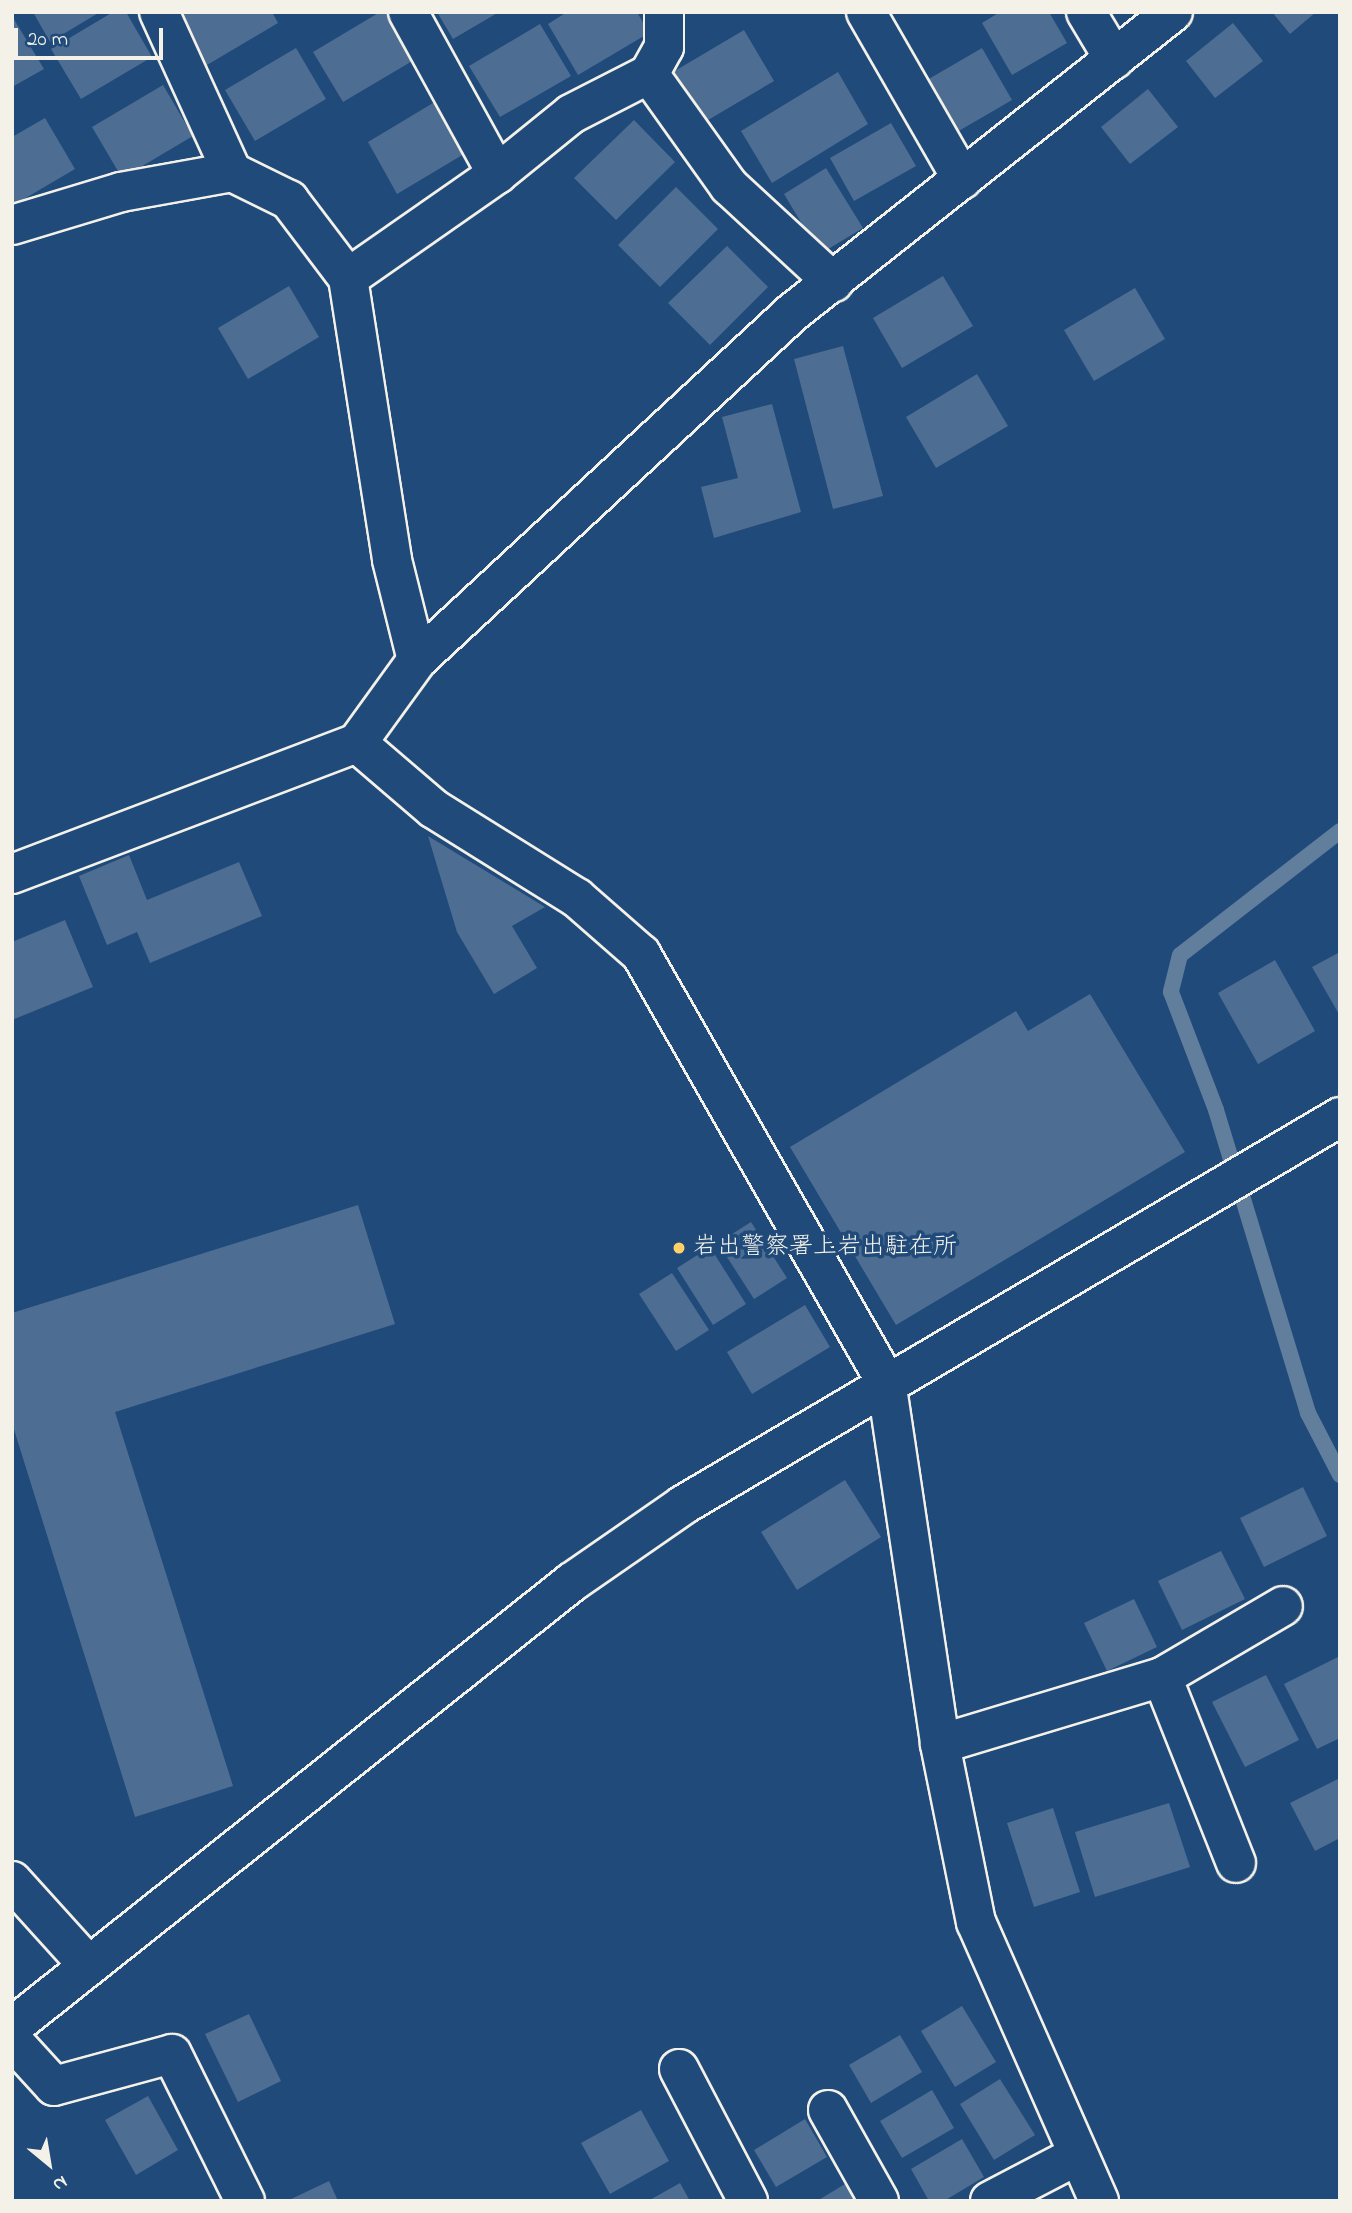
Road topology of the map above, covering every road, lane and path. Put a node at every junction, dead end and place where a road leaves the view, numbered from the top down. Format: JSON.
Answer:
{"nodes":[{"id":1,"x":159,"y":12,"type":"edge"},
{"id":2,"x":408,"y":12,"type":"edge"},
{"id":3,"x":664,"y":12,"type":"edge"},
{"id":4,"x":866,"y":12,"type":"edge"},
{"id":5,"x":1086,"y":12,"type":"edge"},
{"id":6,"x":1173,"y":12,"type":"edge"},
{"id":7,"x":1114,"y":59,"type":"junction"},
{"id":8,"x":649,"y":74,"type":"junction"},
{"id":9,"x":232,"y":172,"type":"junction"},
{"id":10,"x":497,"y":174,"type":"junction"},
{"id":11,"x":962,"y":179,"type":"junction"},
{"id":12,"x":12,"y":225,"type":"edge"},
{"id":13,"x":348,"y":278,"type":"junction"},
{"id":14,"x":833,"y":282,"type":"junction"},
{"id":15,"x":417,"y":660,"type":"junction"},
{"id":16,"x":357,"y":743,"type":"junction"},
{"id":17,"x":12,"y":874,"type":"edge"},
{"id":18,"x":1340,"y":1117,"type":"edge"},
{"id":19,"x":886,"y":1381,"type":"junction"},
{"id":20,"x":1283,"y":1606,"type":"dead end"},
{"id":21,"x":1162,"y":1677,"type":"junction"},
{"id":22,"x":940,"y":1744,"type":"junction"},
{"id":23,"x":1236,"y":1863,"type":"dead end"},
{"id":24,"x":12,"y":1881,"type":"edge"},
{"id":25,"x":88,"y":1965,"type":"junction"},
{"id":26,"x":12,"y":2027,"type":"edge"},
{"id":27,"x":12,"y":2040,"type":"edge"},
{"id":28,"x":679,"y":2069,"type":"dead end"},
{"id":29,"x":828,"y":2110,"type":"dead end"},
{"id":30,"x":1076,"y":2156,"type":"junction"},
{"id":31,"x":245,"y":2201,"type":"edge"},
{"id":32,"x":748,"y":2201,"type":"edge"},
{"id":33,"x":879,"y":2201,"type":"edge"},
{"id":34,"x":990,"y":2201,"type":"edge"},
{"id":35,"x":1099,"y":2201,"type":"edge"}],
"edges":[{"from":1,"to":9,"type":"street"},
{"from":2,"to":10,"type":"street"},
{"from":3,"to":8,"type":"street"},
{"from":4,"to":11,"type":"street"},
{"from":5,"to":7,"type":"street"},
{"from":6,"to":7,"type":"street"},
{"from":7,"to":11,"type":"street"},
{"from":8,"to":10,"type":"street"},
{"from":8,"to":14,"type":"street"},
{"from":9,"to":12,"type":"street"},
{"from":9,"to":13,"type":"street"},
{"from":10,"to":13,"type":"street"},
{"from":11,"to":14,"type":"street"},
{"from":13,"to":15,"type":"street"},
{"from":14,"to":15,"type":"street"},
{"from":15,"to":16,"type":"street"},
{"from":16,"to":17,"type":"street"},
{"from":16,"to":19,"type":"street"},
{"from":18,"to":19,"type":"street"},
{"from":19,"to":22,"type":"street"},
{"from":19,"to":25,"type":"street"},
{"from":20,"to":21,"type":"street"},
{"from":21,"to":22,"type":"street"},
{"from":21,"to":23,"type":"street"},
{"from":22,"to":30,"type":"street"},
{"from":24,"to":25,"type":"street"},
{"from":25,"to":26,"type":"street"},
{"from":27,"to":31,"type":"street"},
{"from":28,"to":32,"type":"street"},
{"from":29,"to":33,"type":"street"},
{"from":30,"to":34,"type":"street"},
{"from":30,"to":35,"type":"street"}]}
